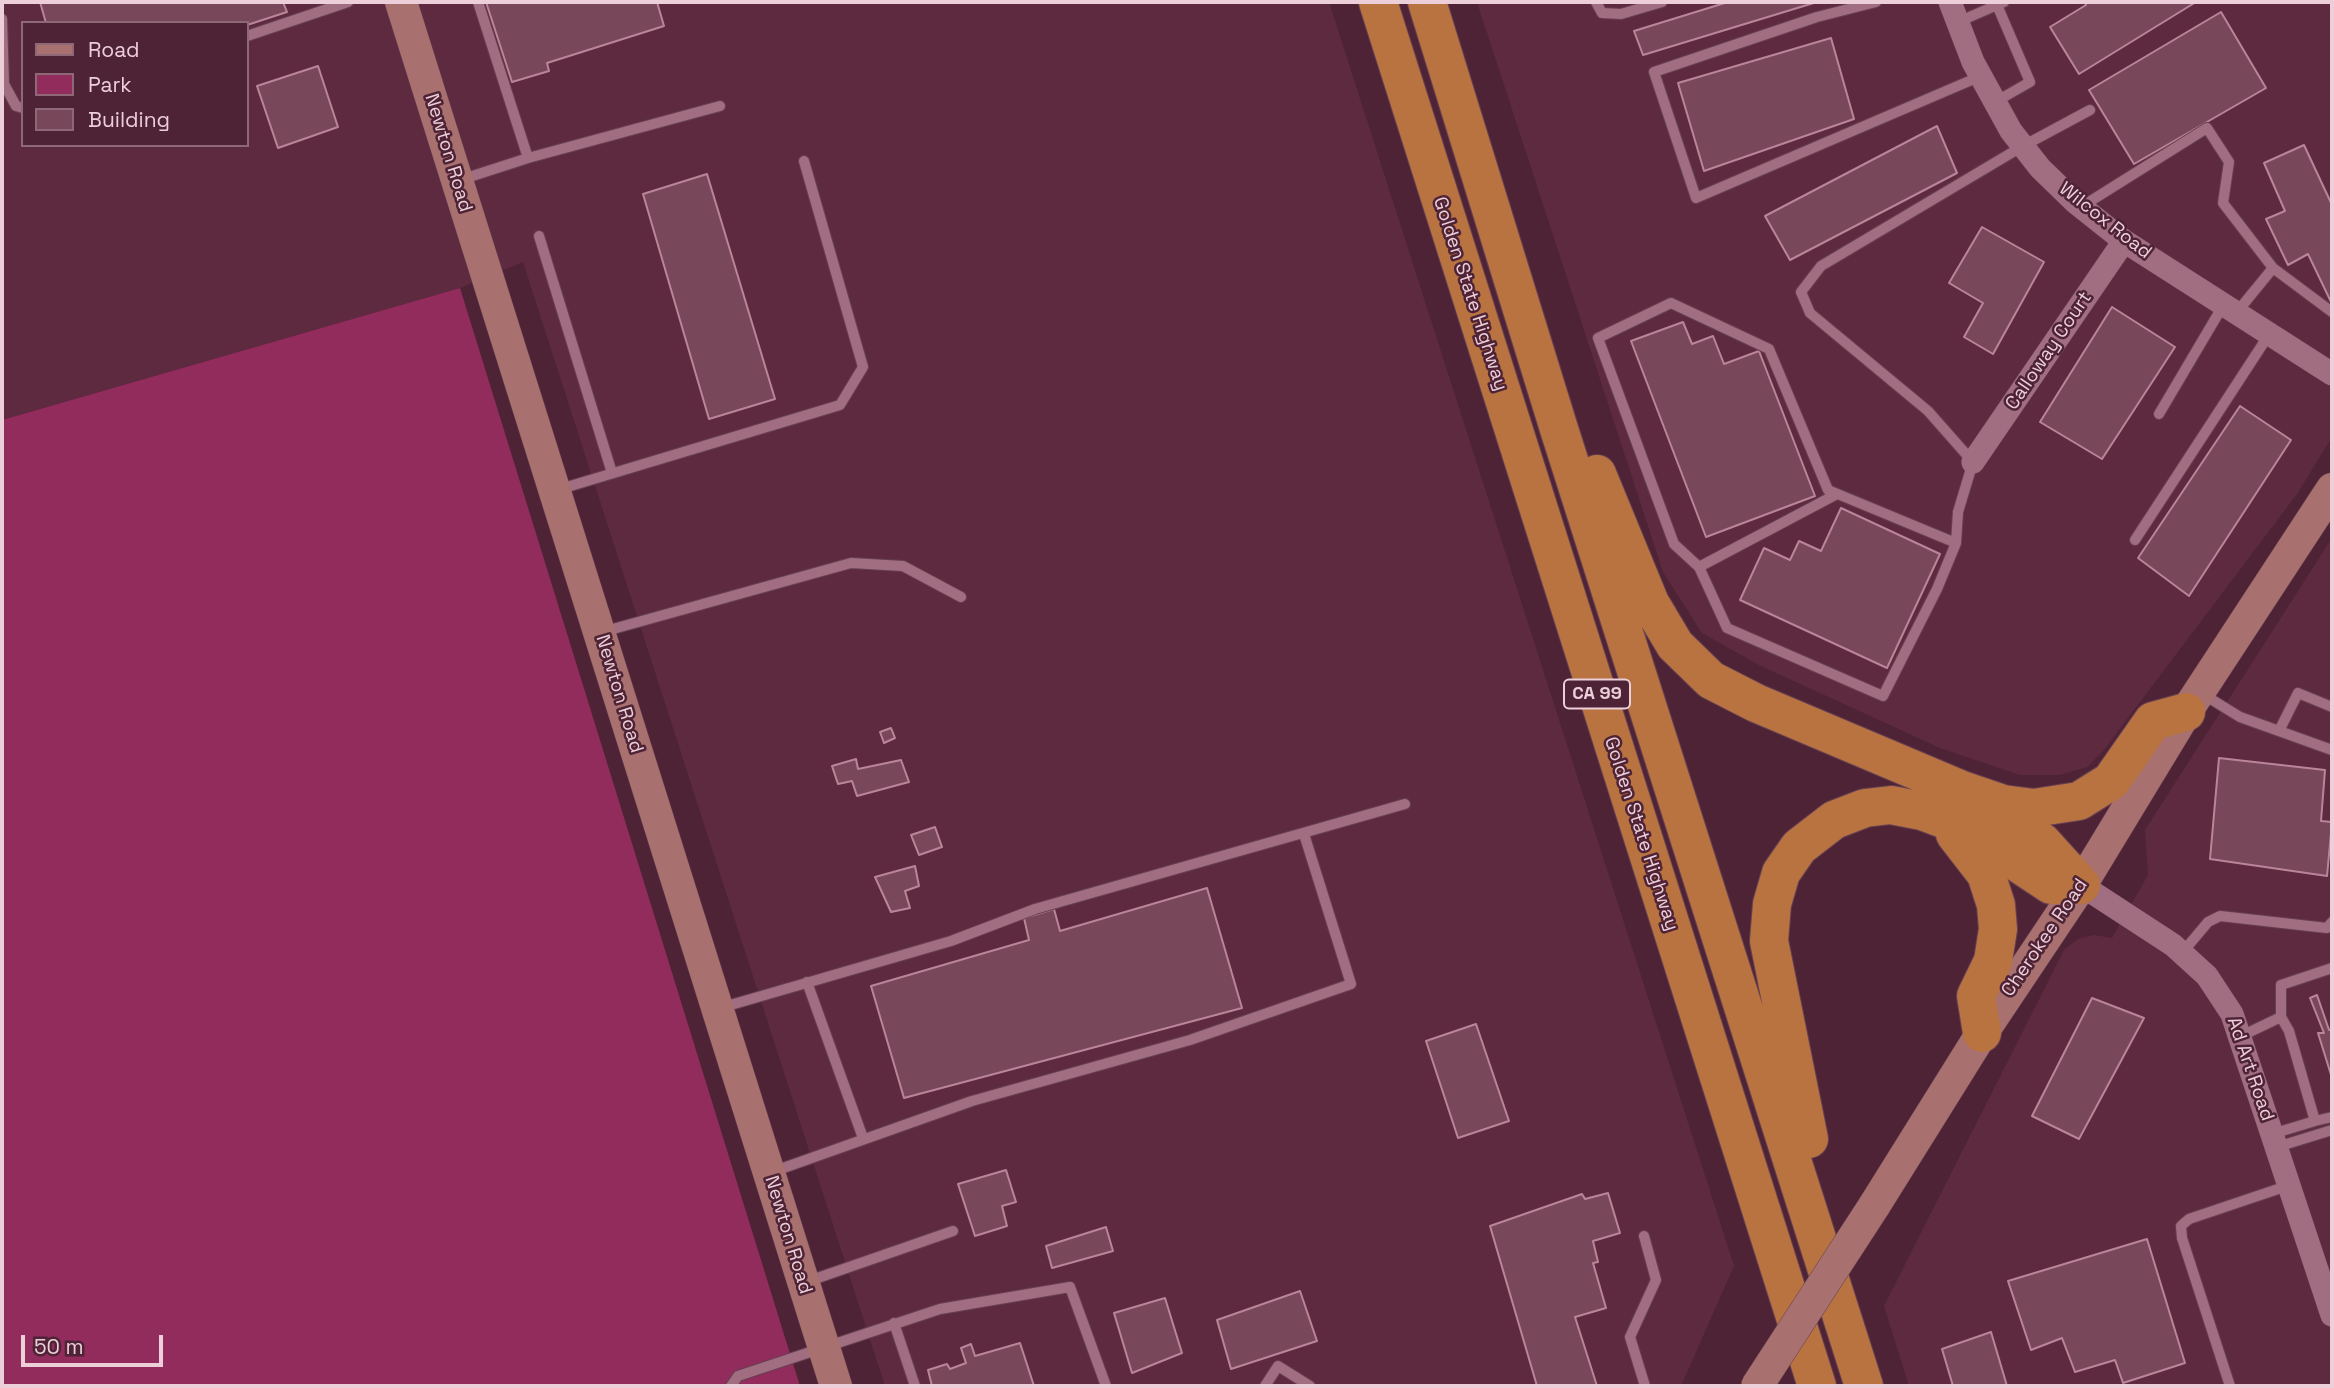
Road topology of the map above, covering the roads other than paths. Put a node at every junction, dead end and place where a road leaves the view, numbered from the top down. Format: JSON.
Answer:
{"nodes":[{"id":1,"x":348,"y":2,"type":"edge"},
{"id":2,"x":401,"y":2,"type":"edge"},
{"id":3,"x":478,"y":2,"type":"edge"},
{"id":4,"x":1378,"y":2,"type":"edge"},
{"id":5,"x":1427,"y":2,"type":"edge"},
{"id":6,"x":1596,"y":2,"type":"edge"},
{"id":7,"x":1662,"y":2,"type":"edge"},
{"id":8,"x":1877,"y":2,"type":"edge"},
{"id":9,"x":2000,"y":3,"type":"edge"},
{"id":10,"x":321,"y":6,"type":"edge"},
{"id":11,"x":1954,"y":12,"type":"edge"},
{"id":12,"x":2,"y":19,"type":"edge"},
{"id":13,"x":248,"y":36,"type":"edge"},
{"id":14,"x":1981,"y":76,"type":"junction"},
{"id":15,"x":1995,"y":102,"type":"junction"},
{"id":16,"x":720,"y":106,"type":"dead end"},
{"id":17,"x":21,"y":107,"type":"edge"},
{"id":18,"x":2091,"y":110,"type":"dead end"},
{"id":19,"x":2023,"y":146,"type":"junction"},
{"id":20,"x":528,"y":158,"type":"junction"},
{"id":21,"x":804,"y":160,"type":"dead end"},
{"id":22,"x":457,"y":181,"type":"junction"},
{"id":23,"x":2081,"y":207,"type":"junction"},
{"id":24,"x":539,"y":236,"type":"dead end"},
{"id":25,"x":2124,"y":241,"type":"junction"},
{"id":26,"x":2273,"y":268,"type":"junction"},
{"id":27,"x":2231,"y":308,"type":"junction"},
{"id":28,"x":2332,"y":312,"type":"edge"},
{"id":29,"x":2270,"y":333,"type":"junction"},
{"id":30,"x":2332,"y":374,"type":"edge"},
{"id":31,"x":2159,"y":414,"type":"dead end"},
{"id":32,"x":1559,"y":429,"type":"junction"},
{"id":33,"x":1973,"y":462,"type":"junction"},
{"id":34,"x":611,"y":473,"type":"junction"},
{"id":35,"x":2332,"y":489,"type":"edge"},
{"id":36,"x":555,"y":491,"type":"junction"},
{"id":37,"x":1837,"y":494,"type":"junction"},
{"id":38,"x":2135,"y":540,"type":"dead end"},
{"id":39,"x":1955,"y":543,"type":"junction"},
{"id":40,"x":1699,"y":568,"type":"junction"},
{"id":41,"x":961,"y":597,"type":"dead end"},
{"id":42,"x":600,"y":633,"type":"junction"},
{"id":43,"x":2193,"y":702,"type":"junction"},
{"id":44,"x":2332,"y":707,"type":"edge"},
{"id":45,"x":2279,"y":731,"type":"junction"},
{"id":46,"x":2332,"y":750,"type":"edge"},
{"id":47,"x":1405,"y":804,"type":"dead end"},
{"id":48,"x":1952,"y":805,"type":"junction"},
{"id":49,"x":1304,"y":834,"type":"junction"},
{"id":50,"x":2081,"y":885,"type":"junction"},
{"id":51,"x":2332,"y":922,"type":"edge"},
{"id":52,"x":2182,"y":953,"type":"junction"},
{"id":53,"x":2332,"y":968,"type":"edge"},
{"id":54,"x":807,"y":982,"type":"junction"},
{"id":55,"x":717,"y":1009,"type":"junction"},
{"id":56,"x":2281,"y":1017,"type":"junction"},
{"id":57,"x":1982,"y":1033,"type":"junction"},
{"id":58,"x":2239,"y":1037,"type":"junction"},
{"id":59,"x":2332,"y":1117,"type":"edge"},
{"id":60,"x":2315,"y":1121,"type":"junction"},
{"id":61,"x":2331,"y":1134,"type":"edge"},
{"id":62,"x":863,"y":1138,"type":"junction"},
{"id":63,"x":2275,"y":1140,"type":"junction"},
{"id":64,"x":769,"y":1174,"type":"junction"},
{"id":65,"x":2290,"y":1185,"type":"junction"},
{"id":66,"x":1814,"y":1224,"type":"junction"},
{"id":67,"x":953,"y":1231,"type":"dead end"},
{"id":68,"x":1644,"y":1236,"type":"dead end"},
{"id":69,"x":2325,"y":1267,"type":"edge"},
{"id":70,"x":803,"y":1283,"type":"junction"},
{"id":71,"x":2332,"y":1315,"type":"edge"},
{"id":72,"x":894,"y":1323,"type":"junction"},
{"id":73,"x":1798,"y":1326,"type":"junction"},
{"id":74,"x":823,"y":1347,"type":"junction"},
{"id":75,"x":732,"y":1386,"type":"edge"},
{"id":76,"x":836,"y":1386,"type":"edge"},
{"id":77,"x":915,"y":1386,"type":"edge"},
{"id":78,"x":1105,"y":1386,"type":"edge"},
{"id":79,"x":1265,"y":1386,"type":"edge"},
{"id":80,"x":1310,"y":1386,"type":"edge"},
{"id":81,"x":1645,"y":1386,"type":"edge"},
{"id":82,"x":1757,"y":1386,"type":"edge"},
{"id":83,"x":1801,"y":1386,"type":"edge"},
{"id":84,"x":1817,"y":1386,"type":"edge"},
{"id":85,"x":1864,"y":1386,"type":"edge"},
{"id":86,"x":2230,"y":1386,"type":"edge"}],
"edges":[{"from":1,"to":10,"type":"lane"},
{"from":2,"to":22,"type":"street","name":"Newton Road"},
{"from":3,"to":20,"type":"lane"},
{"from":4,"to":73,"type":"highway","name":"Golden State Highway","number":"CA 99"},
{"from":5,"to":32,"type":"highway","number":"CA 99"},
{"from":6,"to":7,"type":"lane"},
{"from":8,"to":14,"type":"lane"},
{"from":9,"to":11,"type":"lane"},
{"from":9,"to":15,"type":"lane"},
{"from":10,"to":13,"type":"lane"},
{"from":11,"to":14,"type":"street","name":"Wilcox Road"},
{"from":12,"to":17,"type":"lane"},
{"from":14,"to":15,"type":"street","name":"Wilcox Road"},
{"from":15,"to":19,"type":"street","name":"Wilcox Road"},
{"from":16,"to":20,"type":"lane"},
{"from":18,"to":19,"type":"lane"},
{"from":19,"to":23,"type":"street","name":"Wilcox Road"},
{"from":19,"to":33,"type":"lane"},
{"from":20,"to":22,"type":"lane"},
{"from":21,"to":34,"type":"lane"},
{"from":22,"to":36,"type":"street","name":"Newton Road"},
{"from":23,"to":25,"type":"street","name":"Wilcox Road"},
{"from":23,"to":26,"type":"lane"},
{"from":24,"to":34,"type":"lane"},
{"from":25,"to":27,"type":"street","name":"Wilcox Road"},
{"from":25,"to":33,"type":"street","name":"Calloway Court"},
{"from":26,"to":27,"type":"lane"},
{"from":26,"to":28,"type":"lane"},
{"from":27,"to":29,"type":"street","name":"Wilcox Road"},
{"from":27,"to":31,"type":"lane"},
{"from":29,"to":30,"type":"street","name":"Wilcox Road"},
{"from":29,"to":38,"type":"lane"},
{"from":32,"to":48,"type":"highway"},
{"from":32,"to":66,"type":"highway","number":"CA 99"},
{"from":33,"to":39,"type":"lane"},
{"from":34,"to":36,"type":"lane"},
{"from":35,"to":43,"type":"street","name":"Cherokee Road"},
{"from":36,"to":42,"type":"street","name":"Newton Road"},
{"from":37,"to":39,"type":"lane"},
{"from":37,"to":40,"type":"lane"},
{"from":37,"to":40,"type":"lane"},
{"from":39,"to":40,"type":"lane"},
{"from":41,"to":42,"type":"lane"},
{"from":42,"to":55,"type":"street","name":"Newton Road"},
{"from":43,"to":45,"type":"lane"},
{"from":43,"to":48,"type":"highway"},
{"from":43,"to":50,"type":"street","name":"Cherokee Road"},
{"from":44,"to":45,"type":"lane"},
{"from":45,"to":46,"type":"lane"},
{"from":47,"to":49,"type":"lane"},
{"from":48,"to":50,"type":"highway"},
{"from":48,"to":57,"type":"highway"},
{"from":48,"to":66,"type":"highway"},
{"from":49,"to":54,"type":"lane"},
{"from":49,"to":62,"type":"lane"},
{"from":50,"to":52,"type":"street","name":"Ad Art Road"},
{"from":50,"to":57,"type":"street","name":"Cherokee Road"},
{"from":51,"to":52,"type":"lane"},
{"from":52,"to":58,"type":"street","name":"Ad Art Road"},
{"from":53,"to":56,"type":"lane"},
{"from":54,"to":55,"type":"lane"},
{"from":54,"to":62,"type":"lane"},
{"from":55,"to":64,"type":"street","name":"Newton Road"},
{"from":56,"to":58,"type":"lane"},
{"from":56,"to":60,"type":"lane"},
{"from":57,"to":82,"type":"street","name":"Cherokee Road","bridge":true},
{"from":58,"to":63,"type":"street","name":"Ad Art Road"},
{"from":59,"to":60,"type":"lane"},
{"from":60,"to":63,"type":"lane"},
{"from":61,"to":63,"type":"lane"},
{"from":62,"to":64,"type":"lane"},
{"from":63,"to":65,"type":"street","name":"Ad Art Road"},
{"from":64,"to":70,"type":"street","name":"Newton Road"},
{"from":65,"to":69,"type":"street","name":"Ad Art Road"},
{"from":65,"to":86,"type":"lane"},
{"from":66,"to":85,"type":"highway","number":"CA 99"},
{"from":67,"to":70,"type":"lane"},
{"from":68,"to":81,"type":"lane"},
{"from":69,"to":71,"type":"street","name":"Ad Art Road"},
{"from":70,"to":74,"type":"street","name":"Newton Road"},
{"from":72,"to":74,"type":"lane"},
{"from":72,"to":77,"type":"lane"},
{"from":72,"to":78,"type":"lane"},
{"from":73,"to":83,"type":"highway"},
{"from":73,"to":84,"type":"highway","name":"Golden State Highway","number":"CA 99"},
{"from":74,"to":75,"type":"lane"},
{"from":74,"to":76,"type":"street","name":"Newton Road"},
{"from":79,"to":80,"type":"lane"}]}
